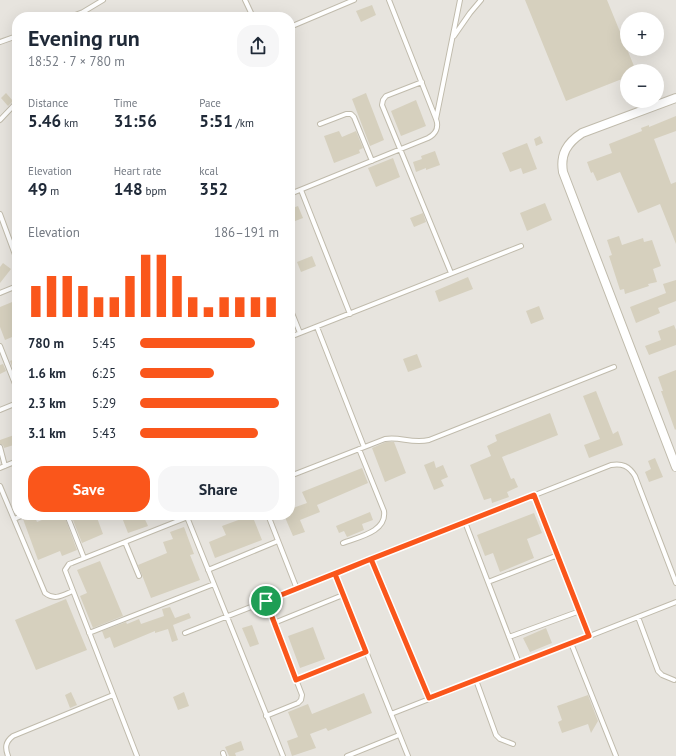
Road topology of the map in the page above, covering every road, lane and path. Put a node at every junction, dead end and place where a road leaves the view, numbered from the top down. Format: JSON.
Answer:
{"nodes":[{"id":1,"x":103,"y":0,"type":"edge"},
{"id":2,"x":245,"y":0,"type":"edge"},
{"id":3,"x":354,"y":0,"type":"edge"},
{"id":4,"x":388,"y":0,"type":"edge"},
{"id":5,"x":460,"y":0,"type":"edge"},
{"id":6,"x":480,"y":0,"type":"edge"},
{"id":7,"x":83,"y":12,"type":"edge"},
{"id":8,"x":251,"y":12,"type":"edge"},
{"id":9,"x":295,"y":25,"type":"edge"},
{"id":10,"x":12,"y":38,"type":"edge"},
{"id":11,"x":453,"y":38,"type":"junction"},
{"id":12,"x":0,"y":42,"type":"edge"},
{"id":13,"x":422,"y":82,"type":"junction"},
{"id":14,"x":676,"y":98,"type":"edge"},
{"id":15,"x":12,"y":107,"type":"edge"},
{"id":16,"x":436,"y":119,"type":"junction"},
{"id":17,"x":0,"y":120,"type":"edge"},
{"id":18,"x":320,"y":124,"type":"dead end"},
{"id":19,"x":400,"y":149,"type":"junction"},
{"id":20,"x":372,"y":161,"type":"junction"},
{"id":21,"x":301,"y":190,"type":"junction"},
{"id":22,"x":295,"y":191,"type":"edge"},
{"id":23,"x":0,"y":214,"type":"edge"},
{"id":24,"x":12,"y":246,"type":"edge"},
{"id":25,"x":521,"y":246,"type":"dead end"},
{"id":26,"x":452,"y":273,"type":"junction"},
{"id":27,"x":12,"y":288,"type":"edge"},
{"id":28,"x":0,"y":293,"type":"edge"},
{"id":29,"x":350,"y":314,"type":"junction"},
{"id":30,"x":295,"y":320,"type":"edge"},
{"id":31,"x":317,"y":327,"type":"junction"},
{"id":32,"x":300,"y":333,"type":"junction"},
{"id":33,"x":295,"y":335,"type":"edge"},
{"id":34,"x":0,"y":346,"type":"edge"},
{"id":35,"x":614,"y":367,"type":"dead end"},
{"id":36,"x":12,"y":376,"type":"edge"},
{"id":37,"x":12,"y":405,"type":"edge"},
{"id":38,"x":0,"y":410,"type":"edge"},
{"id":39,"x":0,"y":447,"type":"edge"},
{"id":40,"x":364,"y":447,"type":"junction"},
{"id":41,"x":359,"y":449,"type":"junction"},
{"id":42,"x":12,"y":463,"type":"edge"},
{"id":43,"x":2,"y":467,"type":"edge"},
{"id":44,"x":676,"y":467,"type":"edge"},
{"id":45,"x":295,"y":474,"type":"edge"},
{"id":46,"x":0,"y":486,"type":"edge"},
{"id":47,"x":534,"y":495,"type":"junction"},
{"id":48,"x":12,"y":514,"type":"edge"},
{"id":49,"x":14,"y":520,"type":"edge"},
{"id":50,"x":69,"y":520,"type":"edge"},
{"id":51,"x":180,"y":520,"type":"edge"},
{"id":52,"x":188,"y":520,"type":"edge"},
{"id":53,"x":270,"y":520,"type":"edge"},
{"id":54,"x":465,"y":522,"type":"junction"},
{"id":55,"x":278,"y":541,"type":"junction"},
{"id":56,"x":125,"y":542,"type":"junction"},
{"id":57,"x":343,"y":543,"type":"dead end"},
{"id":58,"x":558,"y":555,"type":"junction"},
{"id":59,"x":84,"y":558,"type":"junction"},
{"id":60,"x":371,"y":559,"type":"junction"},
{"id":61,"x":208,"y":570,"type":"junction"},
{"id":62,"x":335,"y":574,"type":"junction"},
{"id":63,"x":139,"y":576,"type":"dead end"},
{"id":64,"x":488,"y":582,"type":"junction"},
{"id":65,"x":676,"y":583,"type":"edge"},
{"id":66,"x":214,"y":584,"type":"junction"},
{"id":67,"x":297,"y":589,"type":"junction"},
{"id":68,"x":73,"y":591,"type":"junction"},
{"id":69,"x":344,"y":595,"type":"junction"},
{"id":70,"x":266,"y":601,"type":"junction"},
{"id":71,"x":676,"y":602,"type":"edge"},
{"id":72,"x":580,"y":611,"type":"junction"},
{"id":73,"x":227,"y":617,"type":"junction"},
{"id":74,"x":638,"y":617,"type":"junction"},
{"id":75,"x":274,"y":623,"type":"junction"},
{"id":76,"x":89,"y":633,"type":"junction"},
{"id":77,"x":184,"y":634,"type":"dead end"},
{"id":78,"x":589,"y":636,"type":"junction"},
{"id":79,"x":509,"y":637,"type":"junction"},
{"id":80,"x":571,"y":643,"type":"junction"},
{"id":81,"x":366,"y":652,"type":"junction"},
{"id":82,"x":519,"y":663,"type":"junction"},
{"id":83,"x":296,"y":680,"type":"junction"},
{"id":84,"x":476,"y":680,"type":"junction"},
{"id":85,"x":674,"y":680,"type":"dead end"},
{"id":86,"x":113,"y":695,"type":"junction"},
{"id":87,"x":429,"y":698,"type":"junction"},
{"id":88,"x":391,"y":714,"type":"junction"},
{"id":89,"x":266,"y":716,"type":"junction"},
{"id":90,"x":399,"y":735,"type":"junction"},
{"id":91,"x":513,"y":744,"type":"dead end"},
{"id":92,"x":8,"y":756,"type":"edge"},
{"id":93,"x":137,"y":756,"type":"edge"},
{"id":94,"x":283,"y":756,"type":"edge"},
{"id":95,"x":347,"y":756,"type":"edge"},
{"id":96,"x":408,"y":756,"type":"edge"},
{"id":97,"x":616,"y":756,"type":"edge"}],
"edges":[{"from":1,"to":7,"type":"lane"},
{"from":2,"to":8,"type":"lane"},
{"from":3,"to":9,"type":"lane"},
{"from":4,"to":13,"type":"lane"},
{"from":5,"to":11,"type":"lane"},
{"from":6,"to":11,"type":"lane"},
{"from":10,"to":12,"type":"lane"},
{"from":11,"to":16,"type":"lane"},
{"from":13,"to":16,"type":"lane"},
{"from":13,"to":19,"type":"lane"},
{"from":14,"to":44,"type":"street"},
{"from":15,"to":17,"type":"lane"},
{"from":16,"to":19,"type":"lane"},
{"from":18,"to":20,"type":"lane"},
{"from":19,"to":20,"type":"lane"},
{"from":19,"to":26,"type":"lane"},
{"from":20,"to":21,"type":"lane"},
{"from":21,"to":22,"type":"lane"},
{"from":21,"to":29,"type":"lane"},
{"from":23,"to":24,"type":"lane"},
{"from":25,"to":26,"type":"lane"},
{"from":26,"to":29,"type":"lane"},
{"from":27,"to":28,"type":"lane"},
{"from":29,"to":31,"type":"lane"},
{"from":30,"to":32,"type":"lane"},
{"from":31,"to":32,"type":"lane"},
{"from":31,"to":40,"type":"lane"},
{"from":32,"to":33,"type":"lane"},
{"from":34,"to":36,"type":"lane"},
{"from":35,"to":40,"type":"lane"},
{"from":37,"to":38,"type":"lane"},
{"from":39,"to":43,"type":"lane"},
{"from":40,"to":41,"type":"lane"},
{"from":41,"to":45,"type":"lane"},
{"from":41,"to":57,"type":"lane"},
{"from":42,"to":43,"type":"lane"},
{"from":46,"to":48,"type":"lane"},
{"from":47,"to":54,"type":"lane"},
{"from":47,"to":58,"type":"lane"},
{"from":47,"to":65,"type":"lane"},
{"from":49,"to":68,"type":"lane"},
{"from":50,"to":59,"type":"lane"},
{"from":51,"to":56,"type":"lane"},
{"from":52,"to":61,"type":"lane"},
{"from":53,"to":55,"type":"lane"},
{"from":54,"to":60,"type":"lane"},
{"from":54,"to":64,"type":"lane"},
{"from":55,"to":61,"type":"lane"},
{"from":55,"to":67,"type":"lane"},
{"from":56,"to":59,"type":"lane"},
{"from":56,"to":63,"type":"lane"},
{"from":58,"to":64,"type":"lane"},
{"from":58,"to":72,"type":"lane"},
{"from":59,"to":68,"type":"lane"},
{"from":60,"to":62,"type":"lane"},
{"from":60,"to":87,"type":"lane"},
{"from":61,"to":66,"type":"lane"},
{"from":62,"to":67,"type":"lane"},
{"from":62,"to":69,"type":"lane"},
{"from":64,"to":79,"type":"lane"},
{"from":66,"to":73,"type":"lane"},
{"from":66,"to":76,"type":"lane"},
{"from":67,"to":70,"type":"lane"},
{"from":68,"to":76,"type":"lane"},
{"from":69,"to":75,"type":"lane"},
{"from":69,"to":81,"type":"lane"},
{"from":70,"to":73,"type":"lane"},
{"from":70,"to":75,"type":"lane"},
{"from":71,"to":74,"type":"lane"},
{"from":72,"to":78,"type":"lane"},
{"from":72,"to":79,"type":"lane"},
{"from":73,"to":77,"type":"lane"},
{"from":73,"to":89,"type":"lane"},
{"from":74,"to":78,"type":"lane"},
{"from":74,"to":85,"type":"lane"},
{"from":75,"to":83,"type":"lane"},
{"from":76,"to":86,"type":"lane"},
{"from":78,"to":80,"type":"lane"},
{"from":79,"to":82,"type":"lane"},
{"from":80,"to":82,"type":"lane"},
{"from":80,"to":97,"type":"lane"},
{"from":81,"to":83,"type":"lane"},
{"from":81,"to":88,"type":"lane"},
{"from":82,"to":84,"type":"lane"},
{"from":83,"to":89,"type":"lane"},
{"from":84,"to":87,"type":"lane"},
{"from":84,"to":91,"type":"lane"},
{"from":86,"to":92,"type":"lane"},
{"from":86,"to":93,"type":"lane"},
{"from":87,"to":88,"type":"lane"},
{"from":88,"to":90,"type":"lane"},
{"from":89,"to":94,"type":"lane"},
{"from":90,"to":95,"type":"lane"},
{"from":90,"to":96,"type":"lane"}]}
